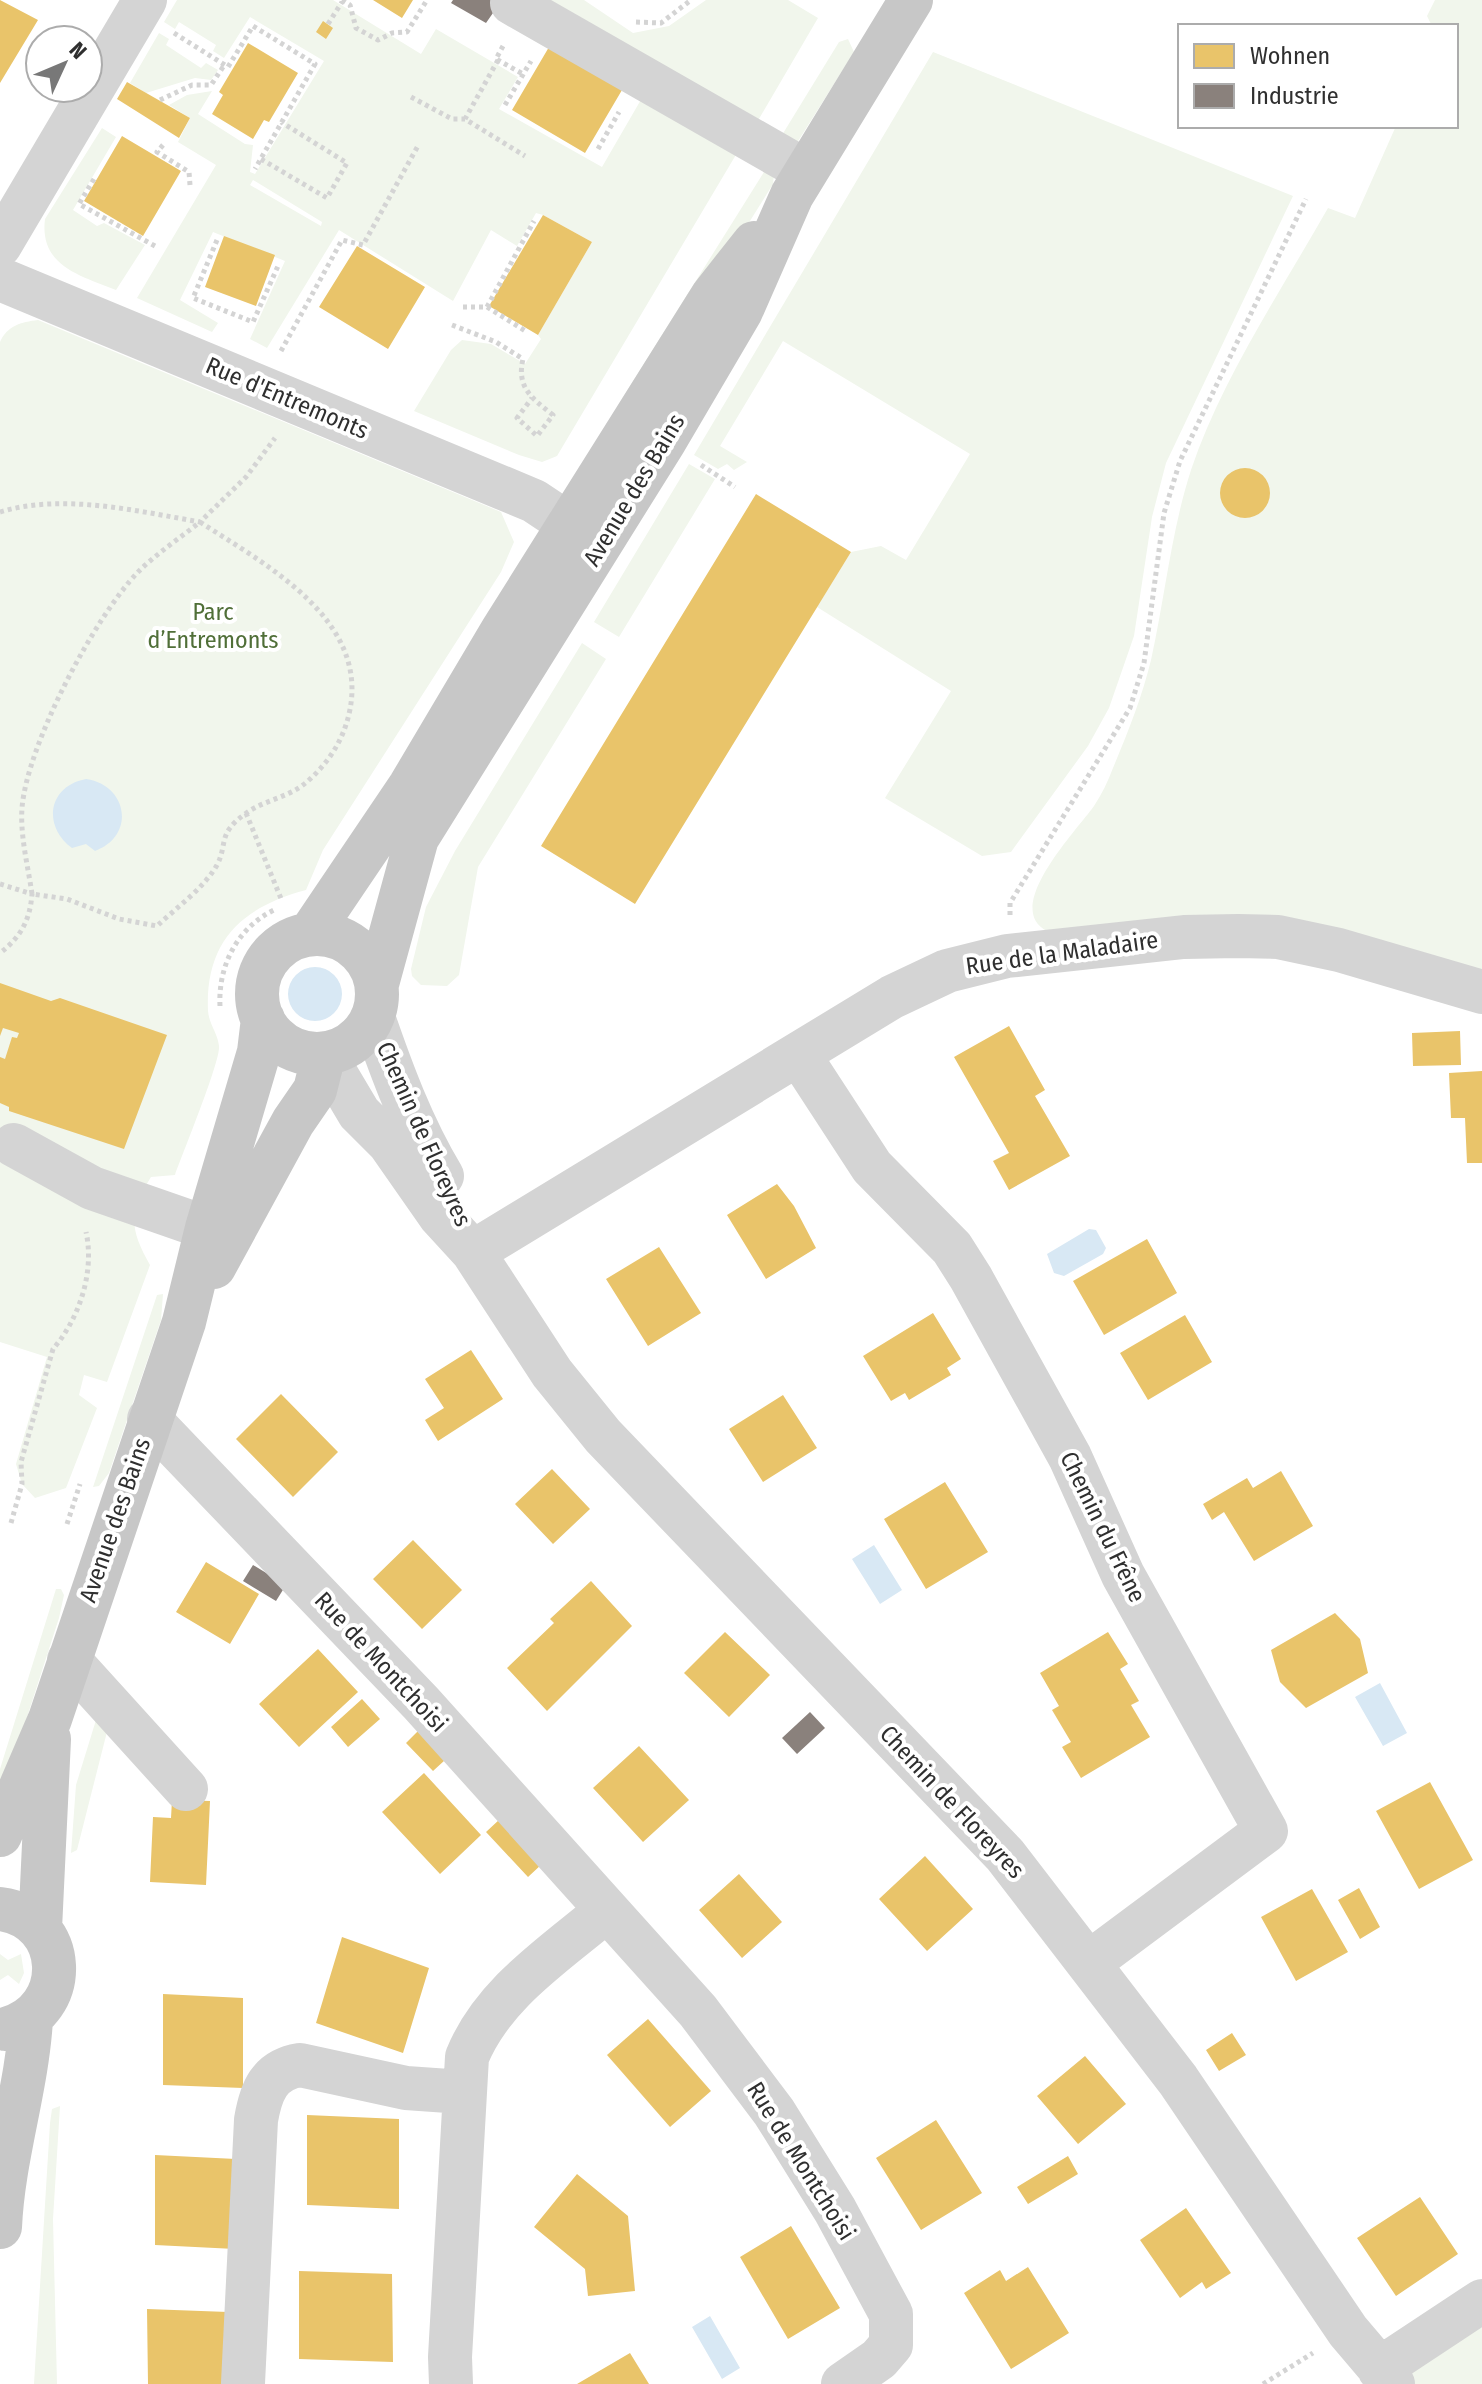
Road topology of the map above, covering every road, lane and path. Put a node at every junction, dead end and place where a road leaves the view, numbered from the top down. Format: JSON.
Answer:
{"nodes":[{"id":1,"x":427,"y":0,"type":"edge"},
{"id":2,"x":691,"y":0,"type":"edge"},
{"id":3,"x":911,"y":0,"type":"edge"},
{"id":4,"x":342,"y":1,"type":"edge"},
{"id":5,"x":512,"y":3,"type":"dead end"},
{"id":6,"x":156,"y":14,"type":"edge"},
{"id":7,"x":625,"y":16,"type":"dead end"},
{"id":8,"x":328,"y":24,"type":"dead end"},
{"id":9,"x":498,"y":60,"type":"dead end"},
{"id":10,"x":225,"y":64,"type":"junction"},
{"id":11,"x":411,"y":97,"type":"dead end"},
{"id":12,"x":160,"y":100,"type":"dead end"},
{"id":13,"x":465,"y":119,"type":"junction"},
{"id":14,"x":281,"y":122,"type":"junction"},
{"id":15,"x":419,"y":144,"type":"dead end"},
{"id":16,"x":163,"y":145,"type":"dead end"},
{"id":17,"x":525,"y":156,"type":"dead end"},
{"id":18,"x":261,"y":159,"type":"junction"},
{"id":19,"x":255,"y":169,"type":"dead end"},
{"id":20,"x":94,"y":179,"type":"dead end"},
{"id":21,"x":799,"y":183,"type":"junction"},
{"id":22,"x":190,"y":185,"type":"dead end"},
{"id":23,"x":1306,"y":199,"type":"dead end"},
{"id":24,"x":534,"y":221,"type":"dead end"},
{"id":25,"x":217,"y":240,"type":"dead end"},
{"id":26,"x":155,"y":246,"type":"dead end"},
{"id":27,"x":278,"y":266,"type":"dead end"},
{"id":28,"x":0,"y":271,"type":"edge"},
{"id":29,"x":463,"y":307,"type":"dead end"},
{"id":30,"x":487,"y":307,"type":"junction"},
{"id":31,"x":452,"y":325,"type":"dead end"},
{"id":32,"x":527,"y":332,"type":"dead end"},
{"id":33,"x":274,"y":364,"type":"dead end"},
{"id":34,"x":532,"y":398,"type":"junction"},
{"id":35,"x":280,"y":429,"type":"dead end"},
{"id":36,"x":704,"y":467,"type":"dead end"},
{"id":37,"x":735,"y":487,"type":"dead end"},
{"id":38,"x":0,"y":512,"type":"edge"},
{"id":39,"x":200,"y":522,"type":"junction"},
{"id":40,"x":570,"y":525,"type":"junction"},
{"id":41,"x":458,"y":776,"type":"junction"},
{"id":42,"x":246,"y":813,"type":"junction"},
{"id":43,"x":0,"y":884,"type":"edge"},
{"id":44,"x":32,"y":894,"type":"junction"},
{"id":45,"x":297,"y":920,"type":"junction"},
{"id":46,"x":0,"y":953,"type":"edge"},
{"id":47,"x":1007,"y":956,"type":"junction"},
{"id":48,"x":1482,"y":992,"type":"edge"},
{"id":49,"x":375,"y":1000,"type":"junction"},
{"id":50,"x":220,"y":1010,"type":"dead end"},
{"id":51,"x":263,"y":1019,"type":"junction"},
{"id":52,"x":324,"y":1054,"type":"junction"},
{"id":53,"x":799,"y":1055,"type":"junction"},
{"id":54,"x":14,"y":1145,"type":"dead end"},
{"id":55,"x":92,"y":1188,"type":"junction"},
{"id":56,"x":207,"y":1228,"type":"junction"},
{"id":57,"x":473,"y":1252,"type":"junction"},
{"id":58,"x":184,"y":1322,"type":"junction"},
{"id":59,"x":149,"y":1419,"type":"junction"},
{"id":60,"x":85,"y":1469,"type":"dead end"},
{"id":61,"x":11,"y":1523,"type":"dead end"},
{"id":62,"x":64,"y":1533,"type":"dead end"},
{"id":63,"x":69,"y":1660,"type":"junction"},
{"id":64,"x":50,"y":1719,"type":"junction"},
{"id":65,"x":186,"y":1789,"type":"dead end"},
{"id":66,"x":0,"y":1835,"type":"edge"},
{"id":67,"x":0,"y":1909,"type":"edge"},
{"id":68,"x":607,"y":1910,"type":"junction"},
{"id":69,"x":40,"y":1929,"type":"junction"},
{"id":70,"x":1090,"y":1962,"type":"junction"},
{"id":71,"x":16,"y":2024,"type":"edge"},
{"id":72,"x":463,"y":2092,"type":"junction"},
{"id":73,"x":1,"y":2197,"type":"edge"},
{"id":74,"x":1482,"y":2301,"type":"edge"},
{"id":75,"x":1348,"y":2331,"type":"junction"},
{"id":76,"x":1387,"y":2377,"type":"edge"},
{"id":77,"x":243,"y":2383,"type":"edge"},
{"id":78,"x":451,"y":2384,"type":"edge"},
{"id":79,"x":843,"y":2384,"type":"edge"},
{"id":80,"x":1263,"y":2384,"type":"edge"}],
"edges":[{"from":1,"to":4,"type":"path"},
{"from":2,"to":7,"type":"path"},
{"from":3,"to":21,"type":"main road","name":"Avenue des Bains"},
{"from":4,"to":8,"type":"path"},
{"from":5,"to":21,"type":"street"},
{"from":6,"to":10,"type":"path"},
{"from":6,"to":28,"type":"street"},
{"from":9,"to":13,"type":"path"},
{"from":10,"to":12,"type":"path"},
{"from":10,"to":14,"type":"path"},
{"from":11,"to":13,"type":"path"},
{"from":13,"to":17,"type":"path"},
{"from":14,"to":18,"type":"path"},
{"from":14,"to":18,"type":"path"},
{"from":15,"to":33,"type":"path"},
{"from":16,"to":22,"type":"path"},
{"from":18,"to":19,"type":"path"},
{"from":20,"to":26,"type":"path"},
{"from":21,"to":40,"type":"main road","name":"Avenue des Bains"},
{"from":21,"to":41,"type":"main road","name":"Avenue des Bains"},
{"from":23,"to":47,"type":"path"},
{"from":24,"to":30,"type":"path"},
{"from":25,"to":27,"type":"path"},
{"from":28,"to":40,"type":"street","name":"Rue d'Entremonts"},
{"from":29,"to":30,"type":"path"},
{"from":30,"to":32,"type":"path"},
{"from":31,"to":34,"type":"path"},
{"from":34,"to":34,"type":"path"},
{"from":35,"to":39,"type":"path"},
{"from":36,"to":37,"type":"path"},
{"from":38,"to":39,"type":"path"},
{"from":39,"to":42,"type":"path"},
{"from":39,"to":44,"type":"path"},
{"from":40,"to":41,"type":"street","name":"Avenue des Bains"},
{"from":40,"to":45,"type":"main road","name":"Avenue des Bains"},
{"from":41,"to":49,"type":"main road","name":"Avenue des Bains"},
{"from":42,"to":44,"type":"path"},
{"from":42,"to":45,"type":"path"},
{"from":43,"to":44,"type":"path"},
{"from":44,"to":46,"type":"path"},
{"from":45,"to":49,"type":"main road"},
{"from":45,"to":50,"type":"path"},
{"from":45,"to":51,"type":"main road"},
{"from":47,"to":48,"type":"street","name":"Rue de la Maladaire"},
{"from":47,"to":53,"type":"street","name":"Rue de la Maladaire"},
{"from":49,"to":52,"type":"main road"},
{"from":49,"to":57,"type":"street","name":"Chemin de Floreyres"},
{"from":51,"to":52,"type":"main road"},
{"from":51,"to":56,"type":"main road","name":"Avenue des Bains"},
{"from":52,"to":57,"type":"street","name":"Chemin de Floreyres"},
{"from":52,"to":58,"type":"main road","name":"Avenue des Bains"},
{"from":53,"to":57,"type":"street","name":"Rue de la Maladaire"},
{"from":53,"to":70,"type":"street","name":"Chemin du Frêne"},
{"from":54,"to":55,"type":"street"},
{"from":55,"to":56,"type":"street"},
{"from":55,"to":61,"type":"path"},
{"from":56,"to":58,"type":"main road","name":"Avenue des Bains"},
{"from":57,"to":70,"type":"street","name":"Chemin de Floreyres"},
{"from":58,"to":59,"type":"main road","name":"Avenue des Bains"},
{"from":59,"to":63,"type":"main road","name":"Avenue des Bains"},
{"from":59,"to":68,"type":"street","name":"Rue de Montchoisi"},
{"from":60,"to":62,"type":"path"},
{"from":63,"to":64,"type":"main road","name":"Avenue des Bains"},
{"from":63,"to":65,"type":"street"},
{"from":64,"to":66,"type":"main road"},
{"from":64,"to":69,"type":"main road"},
{"from":67,"to":69,"type":"main road"},
{"from":68,"to":72,"type":"street"},
{"from":68,"to":79,"type":"street","name":"Rue de Montchoisi"},
{"from":69,"to":71,"type":"main road"},
{"from":70,"to":75,"type":"street","name":"Chemin de Floreyres"},
{"from":71,"to":73,"type":"main road"},
{"from":72,"to":77,"type":"street"},
{"from":72,"to":78,"type":"street"},
{"from":74,"to":76,"type":"street"},
{"from":75,"to":76,"type":"street","name":"Chemin de Floreyres"},
{"from":75,"to":80,"type":"path"}]}
